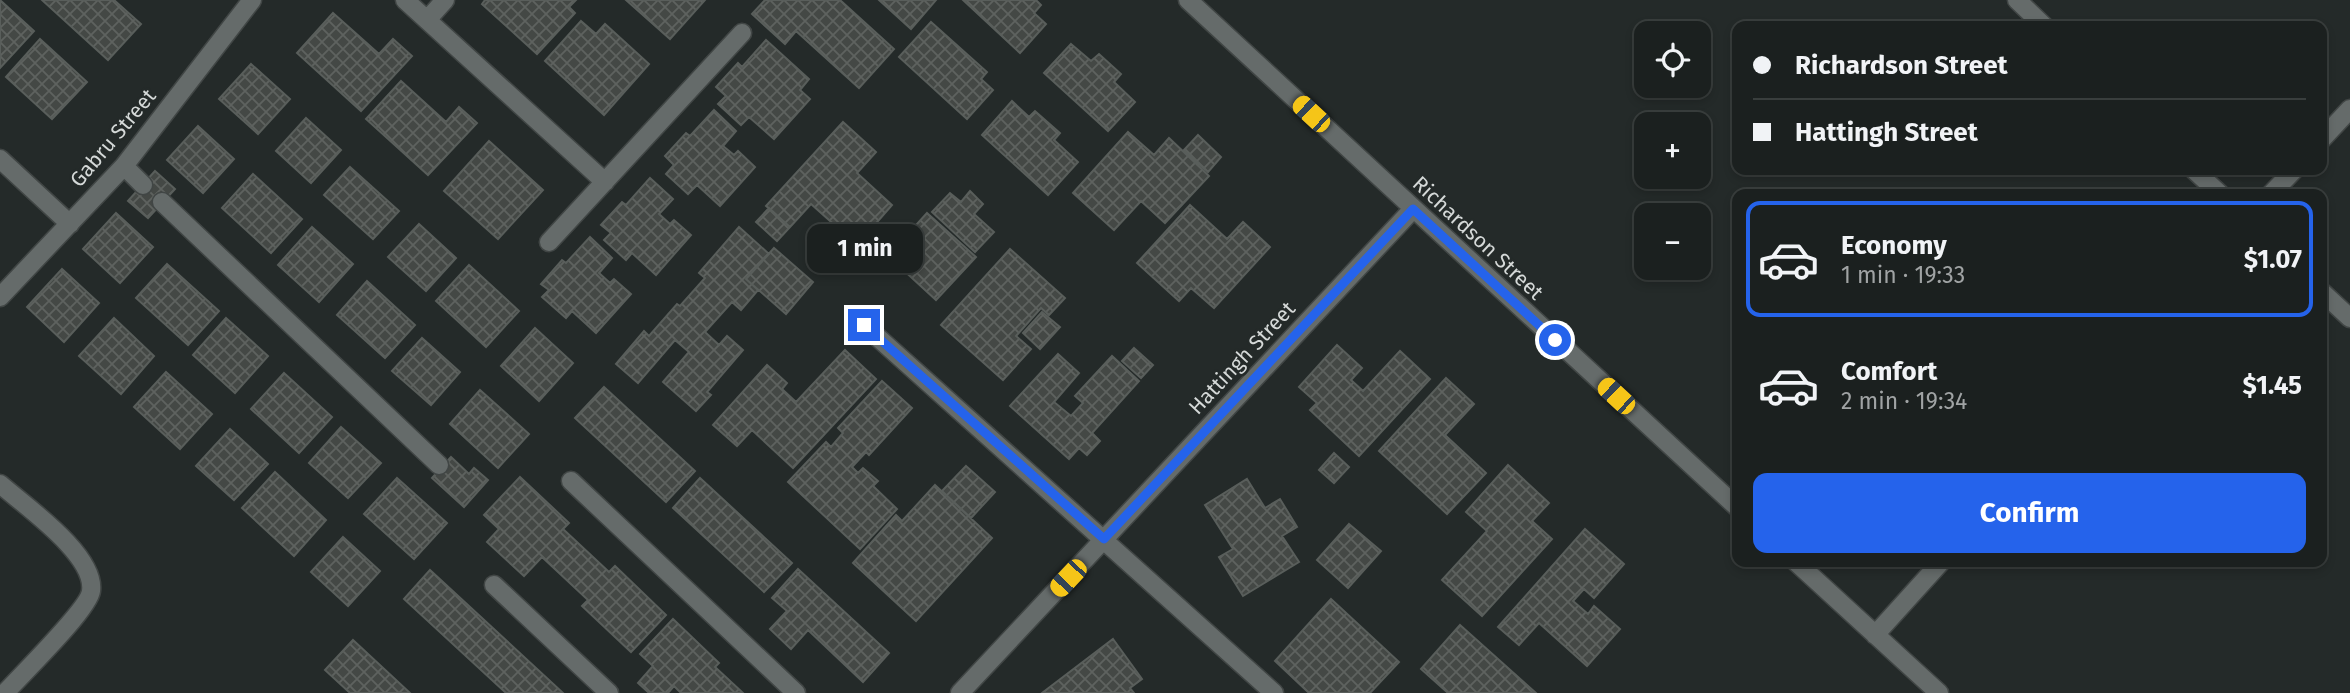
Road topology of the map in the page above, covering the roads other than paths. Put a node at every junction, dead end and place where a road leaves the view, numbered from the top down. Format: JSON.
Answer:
{"nodes":[{"id":1,"x":252,"y":0,"type":"edge"},
{"id":2,"x":405,"y":0,"type":"edge"},
{"id":3,"x":445,"y":0,"type":"edge"},
{"id":4,"x":1188,"y":0,"type":"edge"},
{"id":5,"x":2017,"y":0,"type":"edge"},
{"id":6,"x":427,"y":20,"type":"junction"},
{"id":7,"x":2040,"y":21,"type":"edge"},
{"id":8,"x":742,"y":33,"type":"dead end"},
{"id":9,"x":2350,"y":109,"type":"edge"},
{"id":10,"x":2327,"y":134,"type":"edge"},
{"id":11,"x":0,"y":159,"type":"edge"},
{"id":12,"x":124,"y":166,"type":"junction"},
{"id":13,"x":2199,"y":175,"type":"edge"},
{"id":14,"x":2289,"y":175,"type":"edge"},
{"id":15,"x":605,"y":182,"type":"junction"},
{"id":16,"x":143,"y":185,"type":"dead end"},
{"id":17,"x":2215,"y":189,"type":"edge"},
{"id":18,"x":2276,"y":189,"type":"edge"},
{"id":19,"x":162,"y":202,"type":"dead end"},
{"id":20,"x":1413,"y":209,"type":"junction"},
{"id":21,"x":70,"y":224,"type":"junction"},
{"id":22,"x":549,"y":242,"type":"dead end"},
{"id":23,"x":0,"y":297,"type":"edge"},
{"id":24,"x":2327,"y":297,"type":"edge"},
{"id":25,"x":2350,"y":318,"type":"edge"},
{"id":26,"x":864,"y":325,"type":"dead end"},
{"id":27,"x":439,"y":466,"type":"dead end"},
{"id":28,"x":571,"y":481,"type":"dead end"},
{"id":29,"x":0,"y":484,"type":"edge"},
{"id":30,"x":1732,"y":502,"type":"edge"},
{"id":31,"x":1104,"y":539,"type":"junction"},
{"id":32,"x":1801,"y":567,"type":"edge"},
{"id":33,"x":1936,"y":567,"type":"edge"},
{"id":34,"x":494,"y":585,"type":"dead end"},
{"id":35,"x":1875,"y":635,"type":"junction"},
{"id":36,"x":5,"y":693,"type":"edge"},
{"id":37,"x":608,"y":693,"type":"edge"},
{"id":38,"x":796,"y":693,"type":"edge"},
{"id":39,"x":960,"y":693,"type":"edge"},
{"id":40,"x":1274,"y":693,"type":"edge"},
{"id":41,"x":1939,"y":693,"type":"edge"}],
"edges":[{"from":1,"to":12,"type":"street","name":"Gabru Street"},
{"from":2,"to":6,"type":"street"},
{"from":3,"to":6,"type":"street"},
{"from":4,"to":20,"type":"street","name":"Richardson Street"},
{"from":5,"to":7,"type":"street"},
{"from":6,"to":15,"type":"street"},
{"from":8,"to":15,"type":"street"},
{"from":9,"to":10,"type":"street"},
{"from":11,"to":21,"type":"street"},
{"from":12,"to":16,"type":"street"},
{"from":12,"to":21,"type":"street","name":"Gabru Street"},
{"from":13,"to":17,"type":"street"},
{"from":14,"to":18,"type":"street"},
{"from":15,"to":22,"type":"street"},
{"from":19,"to":27,"type":"street"},
{"from":20,"to":30,"type":"street","name":"Richardson Street"},
{"from":20,"to":31,"type":"street","name":"Hattingh Street"},
{"from":21,"to":23,"type":"street","name":"Gabru Street"},
{"from":24,"to":25,"type":"street"},
{"from":26,"to":31,"type":"street"},
{"from":28,"to":38,"type":"street"},
{"from":29,"to":36,"type":"street"},
{"from":31,"to":39,"type":"street","name":"Hattingh Street"},
{"from":31,"to":40,"type":"street"},
{"from":32,"to":35,"type":"street"},
{"from":33,"to":35,"type":"street"},
{"from":34,"to":37,"type":"street"},
{"from":35,"to":41,"type":"street"}]}
